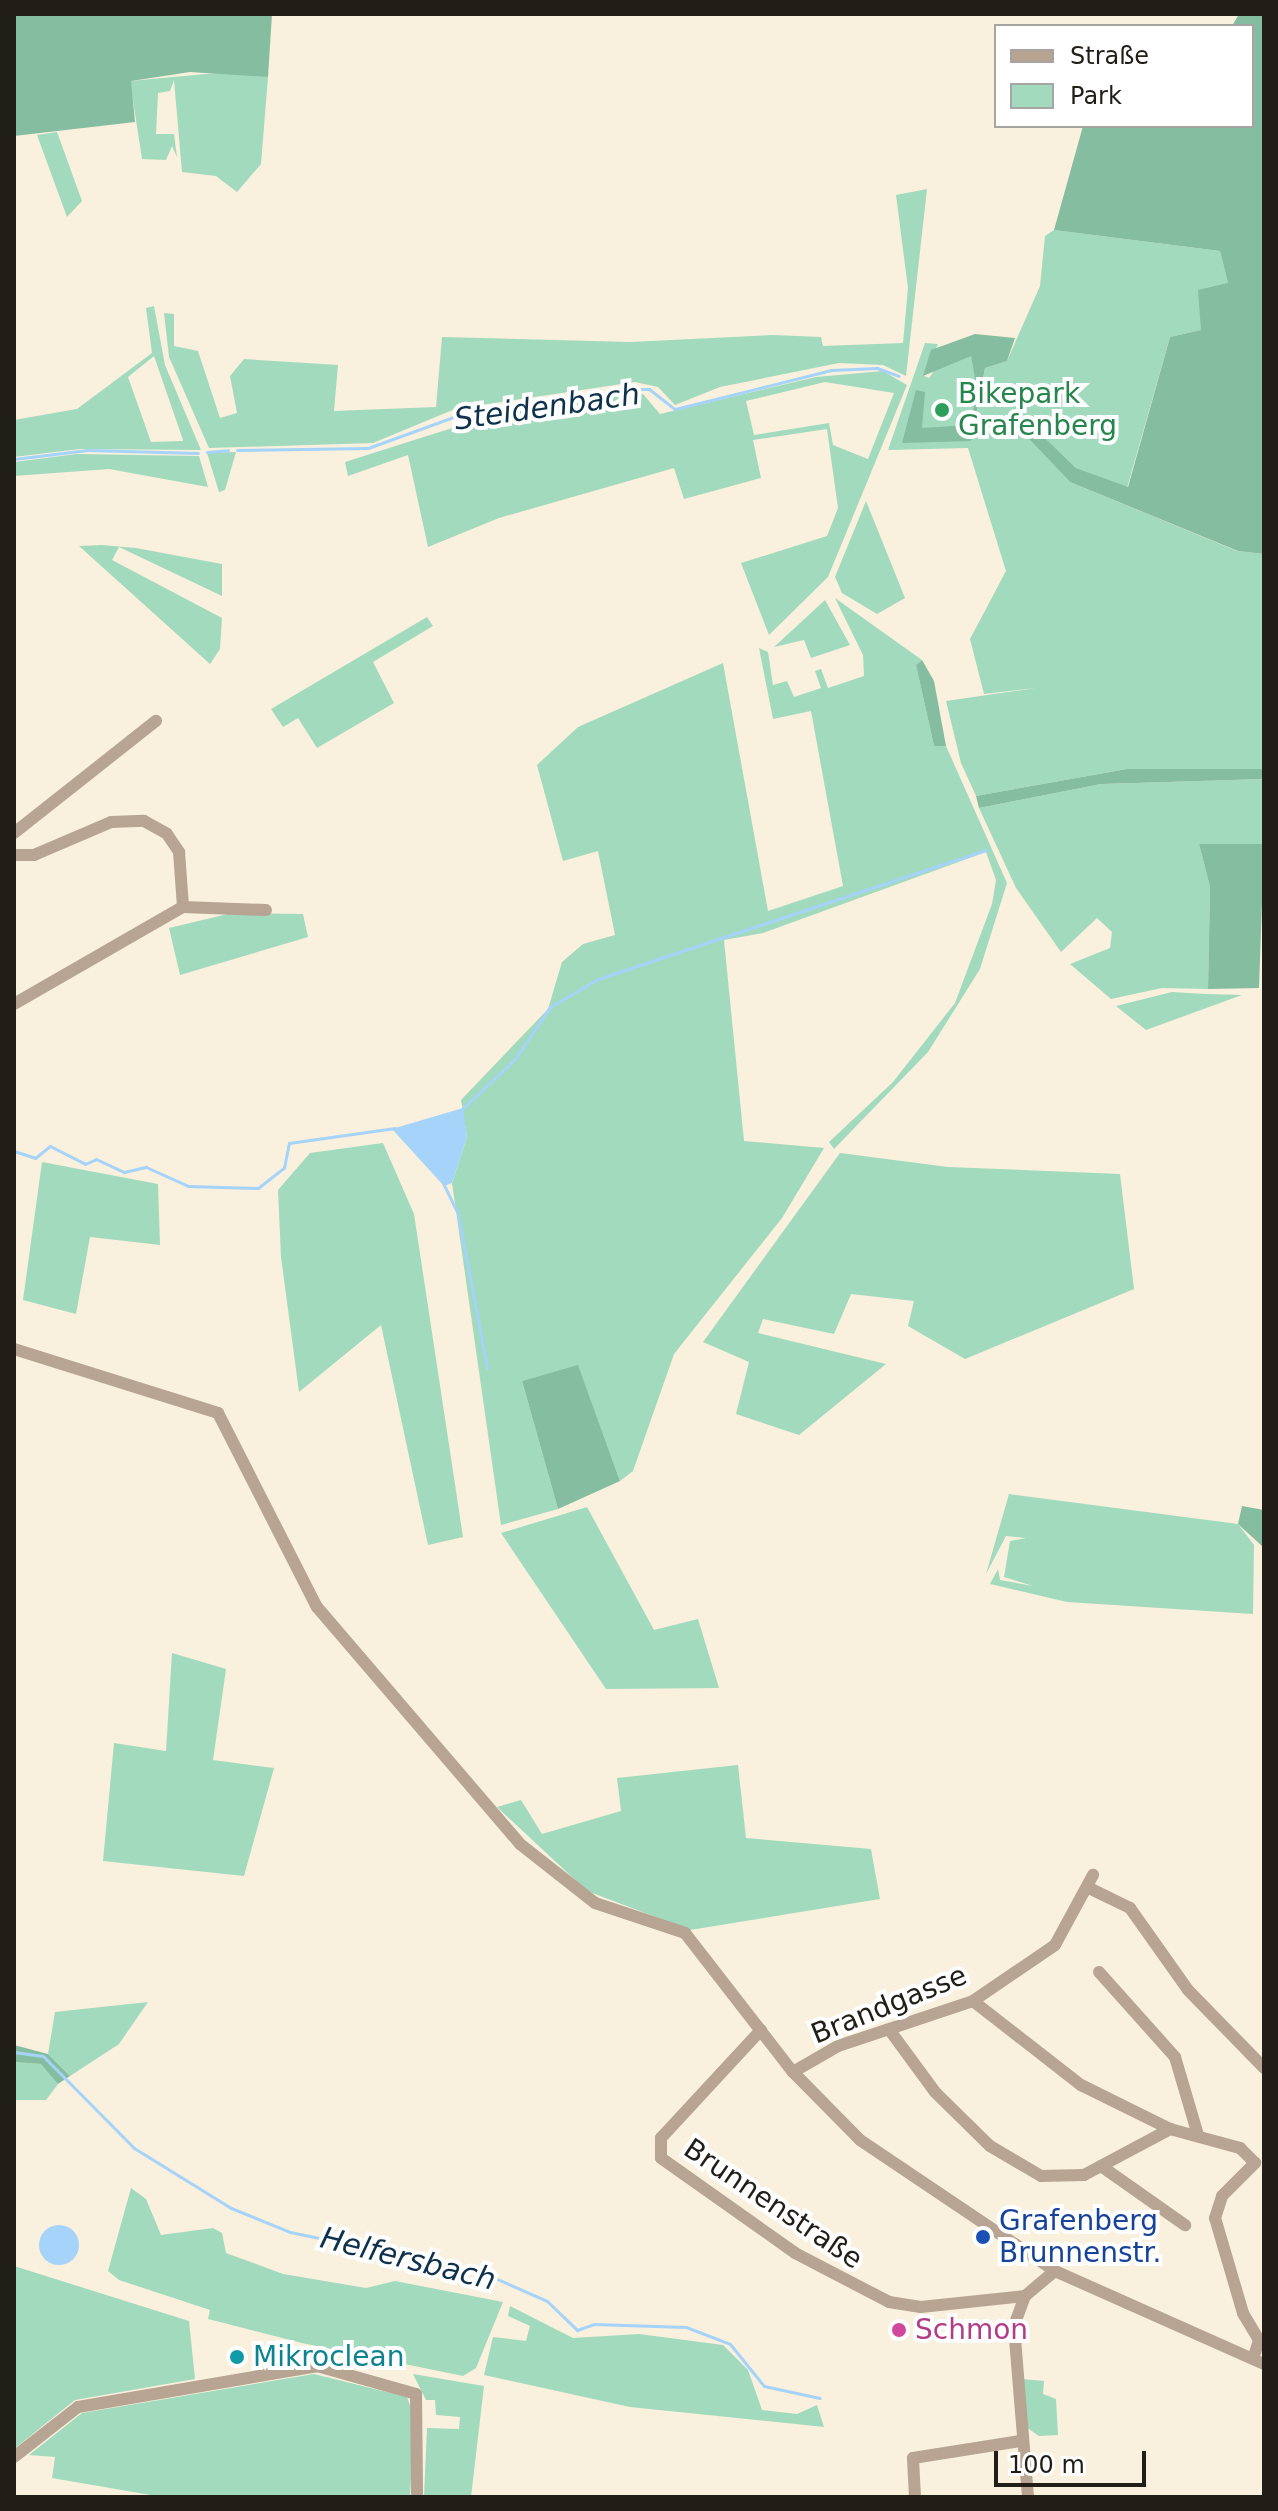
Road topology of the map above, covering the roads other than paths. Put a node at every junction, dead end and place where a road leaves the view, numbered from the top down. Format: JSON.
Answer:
{"nodes":[{"id":1,"x":156,"y":721,"type":"dead end"},
{"id":2,"x":16,"y":826,"type":"edge"},
{"id":3,"x":16,"y":853,"type":"edge"},
{"id":4,"x":183,"y":907,"type":"junction"},
{"id":5,"x":266,"y":910,"type":"dead end"},
{"id":6,"x":14,"y":1004,"type":"edge"},
{"id":7,"x":14,"y":1349,"type":"edge"},
{"id":8,"x":1099,"y":1972,"type":"dead end"},
{"id":9,"x":973,"y":2001,"type":"junction"},
{"id":10,"x":761,"y":2030,"type":"junction"},
{"id":11,"x":891,"y":2032,"type":"junction"},
{"id":12,"x":1264,"y":2068,"type":"edge"},
{"id":13,"x":793,"y":2072,"type":"junction"},
{"id":14,"x":1170,"y":2129,"type":"junction"},
{"id":15,"x":1198,"y":2135,"type":"junction"},
{"id":16,"x":1259,"y":2163,"type":"edge"},
{"id":17,"x":1101,"y":2166,"type":"junction"},
{"id":18,"x":1185,"y":2225,"type":"dead end"},
{"id":19,"x":1055,"y":2271,"type":"junction"},
{"id":20,"x":1025,"y":2296,"type":"junction"},
{"id":21,"x":1259,"y":2362,"type":"edge"},
{"id":22,"x":1020,"y":2441,"type":"junction"},
{"id":23,"x":14,"y":2457,"type":"edge"},
{"id":24,"x":417,"y":2497,"type":"edge"},
{"id":25,"x":915,"y":2497,"type":"edge"},
{"id":26,"x":1028,"y":2497,"type":"edge"}],
"edges":[{"from":1,"to":2,"type":"street"},
{"from":3,"to":4,"type":"street"},
{"from":4,"to":5,"type":"street"},
{"from":4,"to":6,"type":"street"},
{"from":7,"to":10,"type":"street"},
{"from":8,"to":15,"type":"street"},
{"from":9,"to":11,"type":"street","name":"Brandgasse"},
{"from":9,"to":12,"type":"street","name":"Brandgasse"},
{"from":9,"to":14,"type":"street"},
{"from":10,"to":13,"type":"street"},
{"from":10,"to":20,"type":"street","name":"Brunnenstraße"},
{"from":11,"to":13,"type":"street","name":"Brandgasse"},
{"from":11,"to":17,"type":"street"},
{"from":13,"to":19,"type":"street"},
{"from":14,"to":15,"type":"street"},
{"from":14,"to":17,"type":"street"},
{"from":15,"to":16,"type":"street"},
{"from":16,"to":21,"type":"street"},
{"from":17,"to":18,"type":"street"},
{"from":19,"to":20,"type":"street"},
{"from":19,"to":21,"type":"street"},
{"from":20,"to":22,"type":"street"},
{"from":22,"to":25,"type":"street"},
{"from":22,"to":26,"type":"street"},
{"from":23,"to":24,"type":"street"}]}
